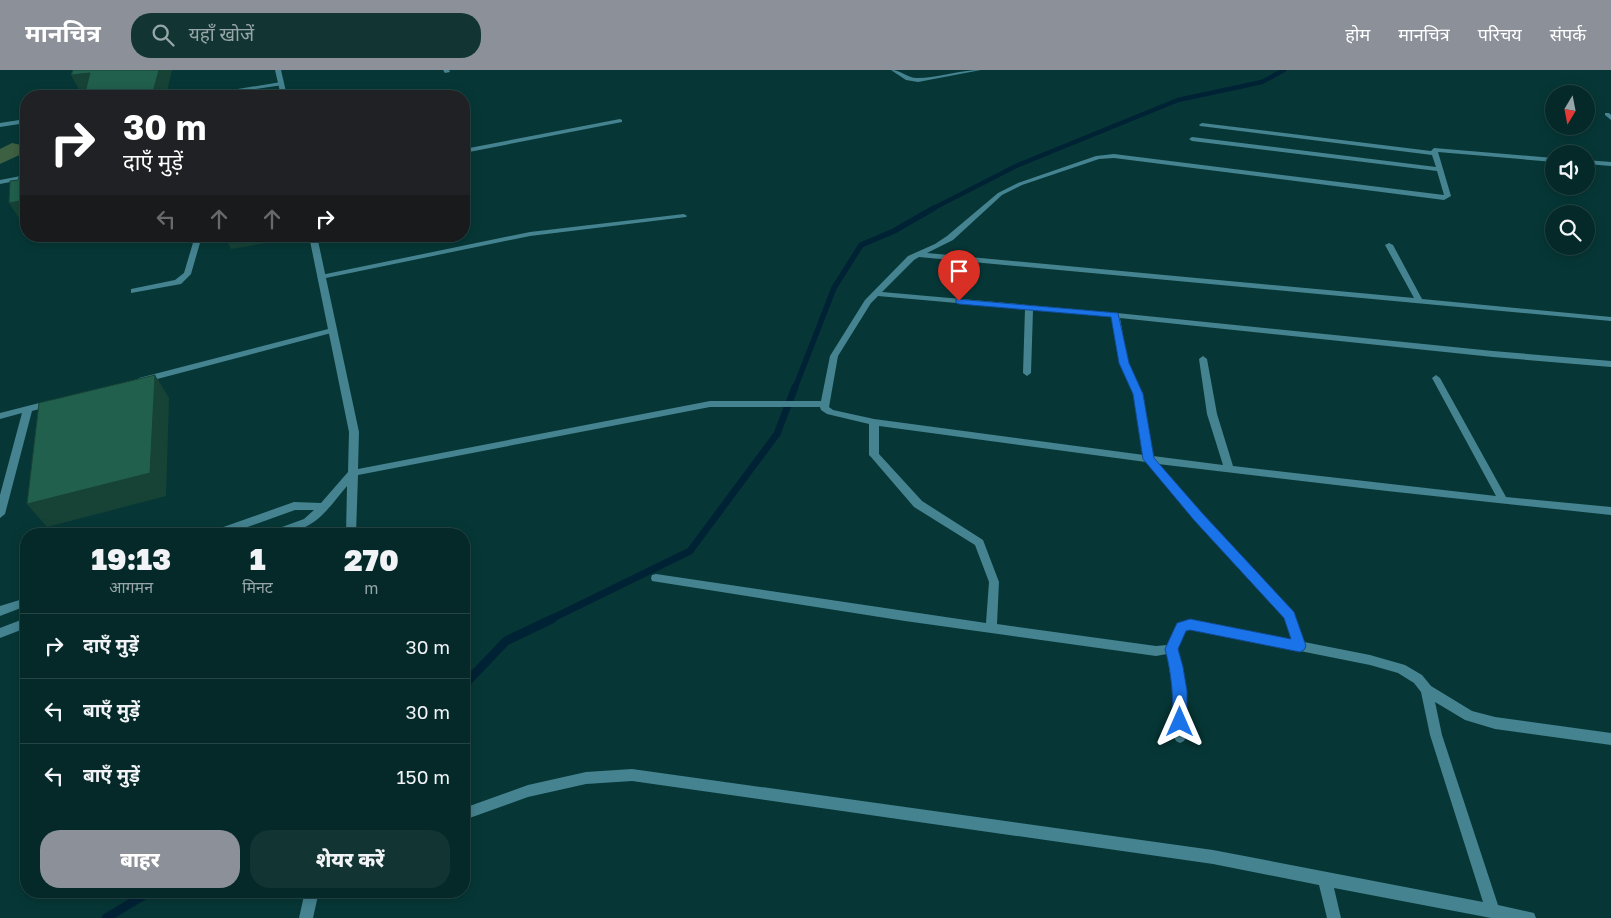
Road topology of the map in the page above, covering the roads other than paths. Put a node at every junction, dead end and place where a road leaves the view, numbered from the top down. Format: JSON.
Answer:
{"nodes":[{"id":1,"x":278,"y":70,"type":"edge"},
{"id":2,"x":894,"y":70,"type":"edge"},
{"id":3,"x":978,"y":70,"type":"edge"},
{"id":4,"x":281,"y":84,"type":"junction"},
{"id":5,"x":253,"y":90,"type":"edge"},
{"id":6,"x":282,"y":90,"type":"edge"},
{"id":7,"x":620,"y":121,"type":"dead end"},
{"id":8,"x":20,"y":122,"type":"edge"},
{"id":9,"x":0,"y":125,"type":"edge"},
{"id":10,"x":1202,"y":125,"type":"dead end"},
{"id":11,"x":1192,"y":139,"type":"dead end"},
{"id":12,"x":470,"y":150,"type":"edge"},
{"id":13,"x":1433,"y":153,"type":"junction"},
{"id":14,"x":1545,"y":159,"type":"edge"},
{"id":15,"x":1595,"y":163,"type":"edge"},
{"id":16,"x":1611,"y":164,"type":"edge"},
{"id":17,"x":1439,"y":169,"type":"junction"},
{"id":18,"x":20,"y":178,"type":"edge"},
{"id":19,"x":0,"y":182,"type":"edge"},
{"id":20,"x":684,"y":216,"type":"dead end"},
{"id":21,"x":197,"y":242,"type":"edge"},
{"id":22,"x":314,"y":242,"type":"edge"},
{"id":23,"x":1389,"y":245,"type":"dead end"},
{"id":24,"x":919,"y":254,"type":"junction"},
{"id":25,"x":321,"y":277,"type":"junction"},
{"id":26,"x":134,"y":291,"type":"dead end"},
{"id":27,"x":876,"y":294,"type":"junction"},
{"id":28,"x":1420,"y":300,"type":"junction"},
{"id":29,"x":1029,"y":308,"type":"junction"},
{"id":30,"x":1115,"y":315,"type":"junction"},
{"id":31,"x":1611,"y":318,"type":"edge"},
{"id":32,"x":332,"y":330,"type":"junction"},
{"id":33,"x":1203,"y":359,"type":"dead end"},
{"id":34,"x":1611,"y":364,"type":"edge"},
{"id":35,"x":1028,"y":373,"type":"dead end"},
{"id":36,"x":1436,"y":378,"type":"dead end"},
{"id":37,"x":133,"y":382,"type":"edge"},
{"id":38,"x":57,"y":402,"type":"edge"},
{"id":39,"x":824,"y":404,"type":"junction"},
{"id":40,"x":28,"y":409,"type":"junction"},
{"id":41,"x":0,"y":416,"type":"edge"},
{"id":42,"x":874,"y":422,"type":"junction"},
{"id":43,"x":1149,"y":459,"type":"junction"},
{"id":44,"x":1229,"y":469,"type":"junction"},
{"id":45,"x":353,"y":473,"type":"junction"},
{"id":46,"x":1503,"y":500,"type":"junction"},
{"id":47,"x":324,"y":507,"type":"junction"},
{"id":48,"x":1611,"y":511,"type":"edge"},
{"id":49,"x":0,"y":514,"type":"edge"},
{"id":50,"x":233,"y":528,"type":"edge"},
{"id":51,"x":292,"y":528,"type":"edge"},
{"id":52,"x":351,"y":528,"type":"edge"},
{"id":53,"x":656,"y":578,"type":"dead end"},
{"id":54,"x":20,"y":604,"type":"edge"},
{"id":55,"x":0,"y":611,"type":"edge"},
{"id":56,"x":20,"y":625,"type":"edge"},
{"id":57,"x":991,"y":628,"type":"junction"},
{"id":58,"x":0,"y":633,"type":"edge"},
{"id":59,"x":1300,"y":646,"type":"junction"},
{"id":60,"x":1171,"y":649,"type":"junction"},
{"id":61,"x":1427,"y":690,"type":"junction"},
{"id":62,"x":1180,"y":737,"type":"dead end"},
{"id":63,"x":1611,"y":739,"type":"edge"},
{"id":64,"x":470,"y":812,"type":"edge"},
{"id":65,"x":1325,"y":878,"type":"junction"},
{"id":66,"x":310,"y":898,"type":"edge"},
{"id":67,"x":1493,"y":911,"type":"junction"},
{"id":68,"x":306,"y":918,"type":"edge"},
{"id":69,"x":1334,"y":918,"type":"edge"},
{"id":70,"x":1528,"y":918,"type":"edge"}],
"edges":[{"from":1,"to":4,"type":"street"},
{"from":2,"to":3,"type":"street"},
{"from":4,"to":5,"type":"street"},
{"from":4,"to":6,"type":"street"},
{"from":7,"to":12,"type":"street"},
{"from":8,"to":9,"type":"street"},
{"from":10,"to":13,"type":"street"},
{"from":11,"to":17,"type":"street"},
{"from":13,"to":14,"type":"street"},
{"from":13,"to":17,"type":"street"},
{"from":15,"to":16,"type":"street"},
{"from":17,"to":24,"type":"street"},
{"from":18,"to":19,"type":"street"},
{"from":20,"to":25,"type":"street"},
{"from":21,"to":26,"type":"street"},
{"from":22,"to":25,"type":"street"},
{"from":23,"to":28,"type":"street"},
{"from":24,"to":27,"type":"street"},
{"from":24,"to":28,"type":"street"},
{"from":25,"to":32,"type":"street"},
{"from":27,"to":29,"type":"street"},
{"from":27,"to":39,"type":"street"},
{"from":28,"to":31,"type":"street"},
{"from":29,"to":30,"type":"street"},
{"from":29,"to":35,"type":"street"},
{"from":30,"to":34,"type":"street"},
{"from":30,"to":43,"type":"street"},
{"from":32,"to":37,"type":"street"},
{"from":32,"to":45,"type":"street"},
{"from":33,"to":44,"type":"street"},
{"from":36,"to":46,"type":"street"},
{"from":38,"to":40,"type":"street"},
{"from":39,"to":42,"type":"street"},
{"from":39,"to":45,"type":"street"},
{"from":40,"to":41,"type":"street"},
{"from":40,"to":49,"type":"street"},
{"from":42,"to":43,"type":"street"},
{"from":42,"to":57,"type":"street"},
{"from":43,"to":44,"type":"street"},
{"from":43,"to":59,"type":"street"},
{"from":44,"to":46,"type":"street"},
{"from":45,"to":47,"type":"street"},
{"from":45,"to":52,"type":"street"},
{"from":46,"to":48,"type":"street"},
{"from":47,"to":50,"type":"street"},
{"from":47,"to":51,"type":"street"},
{"from":53,"to":57,"type":"street"},
{"from":54,"to":55,"type":"street"},
{"from":56,"to":58,"type":"street"},
{"from":57,"to":60,"type":"street"},
{"from":59,"to":60,"type":"street"},
{"from":59,"to":61,"type":"street"},
{"from":60,"to":62,"type":"street"},
{"from":61,"to":63,"type":"street"},
{"from":61,"to":67,"type":"street"},
{"from":64,"to":65,"type":"street"},
{"from":65,"to":67,"type":"street"},
{"from":65,"to":69,"type":"street"},
{"from":66,"to":68,"type":"street"},
{"from":67,"to":70,"type":"street"}]}
